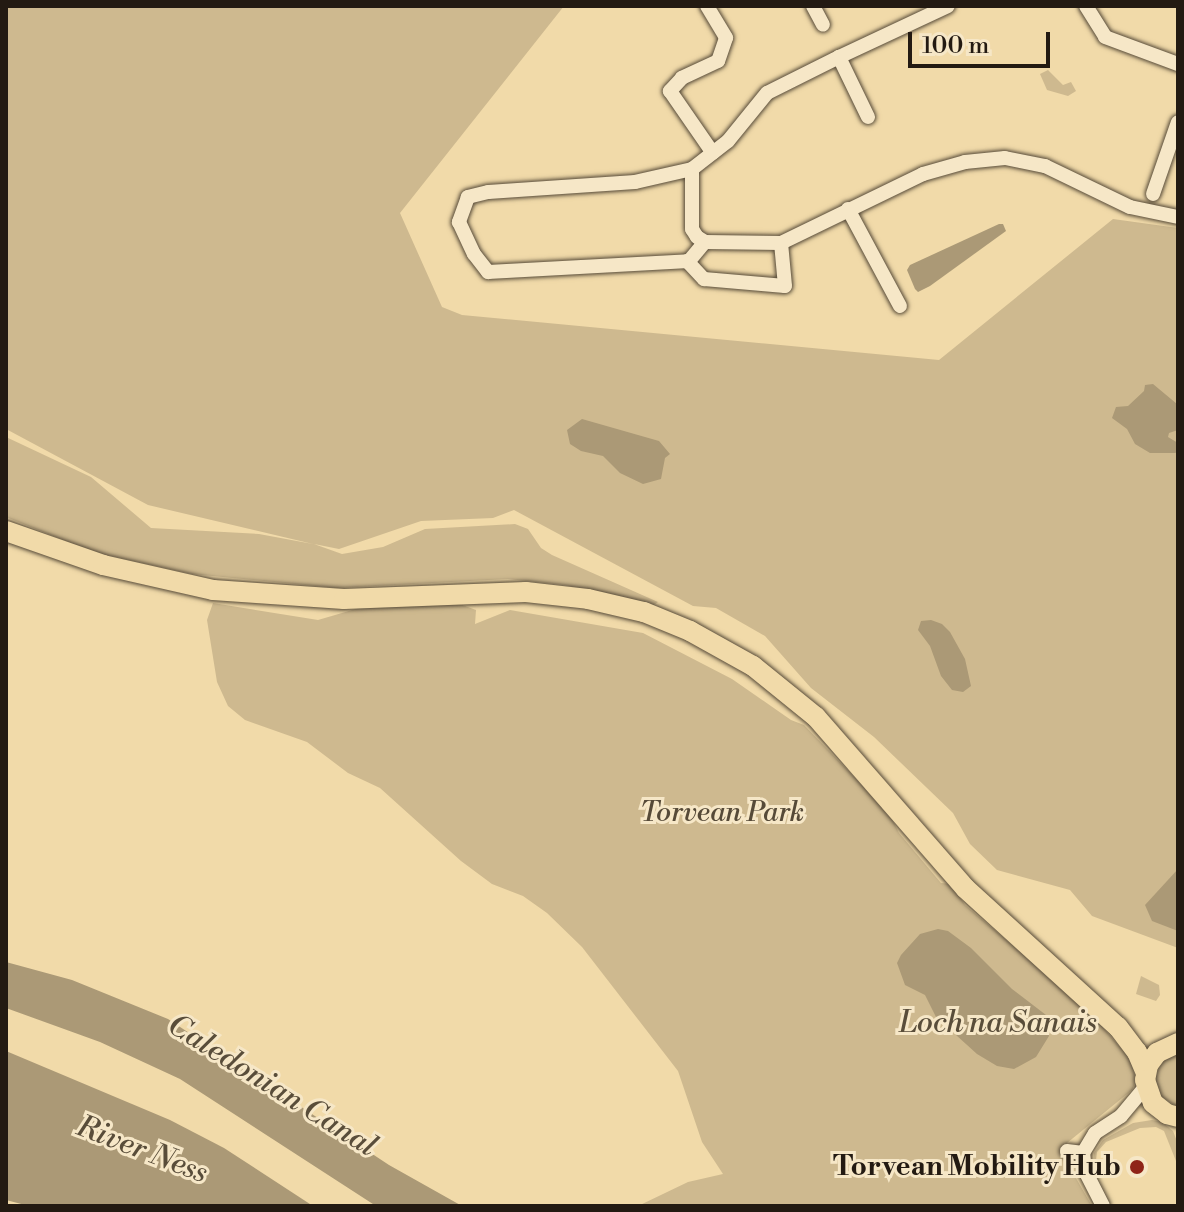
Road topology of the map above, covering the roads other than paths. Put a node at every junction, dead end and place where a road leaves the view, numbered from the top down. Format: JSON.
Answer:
{"nodes":[{"id":1,"x":707,"y":6,"type":"edge"},
{"id":2,"x":813,"y":6,"type":"edge"},
{"id":3,"x":1086,"y":6,"type":"edge"},
{"id":4,"x":938,"y":8,"type":"edge"},
{"id":5,"x":823,"y":25,"type":"dead end"},
{"id":6,"x":839,"y":57,"type":"junction"},
{"id":7,"x":1178,"y":64,"type":"edge"},
{"id":8,"x":868,"y":117,"type":"dead end"},
{"id":9,"x":1178,"y":122,"type":"edge"},
{"id":10,"x":713,"y":153,"type":"junction"},
{"id":11,"x":692,"y":169,"type":"junction"},
{"id":12,"x":1140,"y":183,"type":"dead end"},
{"id":13,"x":848,"y":209,"type":"junction"},
{"id":14,"x":1178,"y":217,"type":"edge"},
{"id":15,"x":705,"y":242,"type":"junction"},
{"id":16,"x":781,"y":243,"type":"junction"},
{"id":17,"x":687,"y":261,"type":"junction"},
{"id":18,"x":900,"y":306,"type":"dead end"},
{"id":19,"x":6,"y":531,"type":"edge"},
{"id":20,"x":1118,"y":1027,"type":"junction"},
{"id":21,"x":1170,"y":1046,"type":"edge"},
{"id":22,"x":1146,"y":1080,"type":"junction"},
{"id":23,"x":1169,"y":1113,"type":"edge"},
{"id":24,"x":1121,"y":1116,"type":"junction"},
{"id":25,"x":1067,"y":1151,"type":"dead end"},
{"id":26,"x":1083,"y":1153,"type":"junction"},
{"id":27,"x":1103,"y":1206,"type":"edge"}],
"edges":[{"from":1,"to":10,"type":"street"},
{"from":2,"to":5,"type":"street"},
{"from":3,"to":7,"type":"street"},
{"from":4,"to":6,"type":"street"},
{"from":6,"to":8,"type":"street"},
{"from":6,"to":10,"type":"street"},
{"from":9,"to":12,"type":"street"},
{"from":10,"to":11,"type":"street"},
{"from":11,"to":15,"type":"street"},
{"from":11,"to":17,"type":"street"},
{"from":13,"to":14,"type":"street"},
{"from":13,"to":16,"type":"street"},
{"from":13,"to":18,"type":"street"},
{"from":15,"to":16,"type":"street"},
{"from":15,"to":17,"type":"street"},
{"from":16,"to":17,"type":"street"},
{"from":19,"to":20,"type":"highway"},
{"from":20,"to":21,"type":"highway"},
{"from":20,"to":22,"type":"highway"},
{"from":21,"to":22,"type":"highway"},
{"from":22,"to":23,"type":"highway"},
{"from":22,"to":24,"type":"street"},
{"from":23,"to":24,"type":"street"},
{"from":24,"to":26,"type":"street"},
{"from":25,"to":26,"type":"street"},
{"from":26,"to":27,"type":"street"}]}
